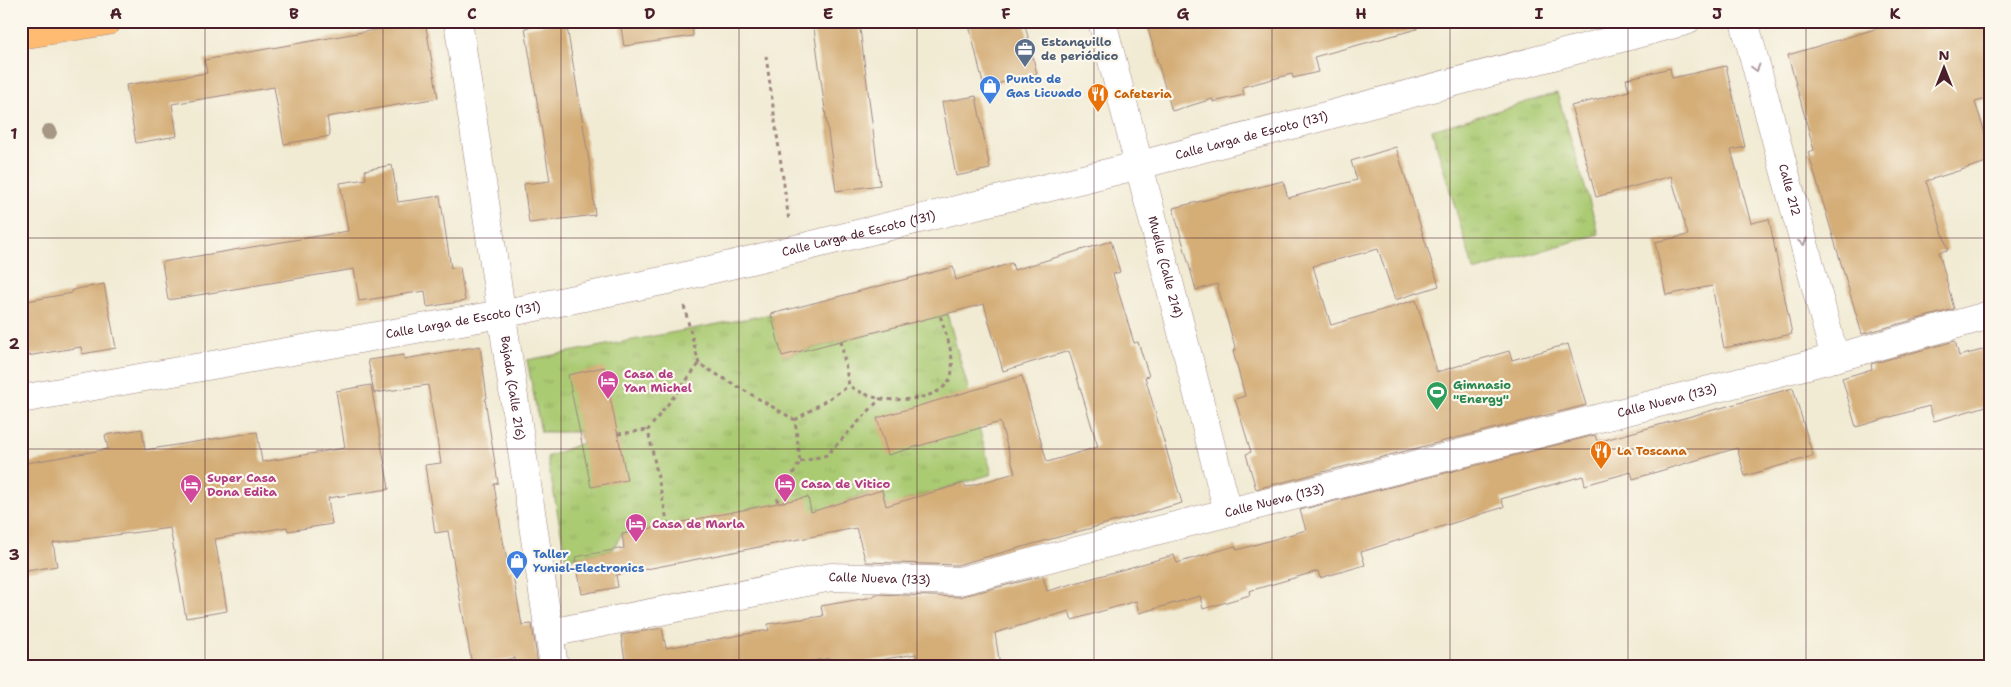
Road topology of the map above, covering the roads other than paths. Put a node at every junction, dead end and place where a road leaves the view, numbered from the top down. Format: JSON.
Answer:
{"nodes":[{"id":1,"x":108,"y":21,"type":"edge"},
{"id":2,"x":458,"y":21,"type":"edge"},
{"id":3,"x":1102,"y":21,"type":"edge"},
{"id":4,"x":1686,"y":21,"type":"edge"},
{"id":5,"x":1744,"y":21,"type":"edge"},
{"id":6,"x":21,"y":35,"type":"edge"},
{"id":7,"x":1140,"y":166,"type":"junction"},
{"id":8,"x":501,"y":314,"type":"junction"},
{"id":9,"x":1990,"y":315,"type":"edge"},
{"id":10,"x":1835,"y":358,"type":"junction"},
{"id":11,"x":21,"y":399,"type":"edge"},
{"id":12,"x":1228,"y":512,"type":"junction"},
{"id":13,"x":550,"y":633,"type":"junction"},
{"id":14,"x":554,"y":666,"type":"edge"}],
"edges":[{"from":1,"to":6,"type":"highway"},
{"from":2,"to":8,"type":"street","name":"Bajada (Calle 216)"},
{"from":3,"to":7,"type":"street","name":"Muelle (Calle 214)"},
{"from":4,"to":7,"type":"street","name":"Calle Larga de Escoto (131)"},
{"from":5,"to":10,"type":"street","name":"Calle 212","one_way":true},
{"from":7,"to":8,"type":"street","name":"Calle Larga de Escoto (131)"},
{"from":7,"to":12,"type":"street","name":"Muelle (Calle 214)"},
{"from":8,"to":11,"type":"street","name":"Calle Larga de Escoto (131)"},
{"from":8,"to":13,"type":"street","name":"Bajada (Calle 216)"},
{"from":9,"to":10,"type":"street","name":"Calle Nueva (133)"},
{"from":10,"to":12,"type":"street","name":"Calle Nueva (133)"},
{"from":12,"to":13,"type":"street","name":"Calle Nueva (133)"},
{"from":13,"to":14,"type":"street","name":"Bajada (Calle 216)"}]}
